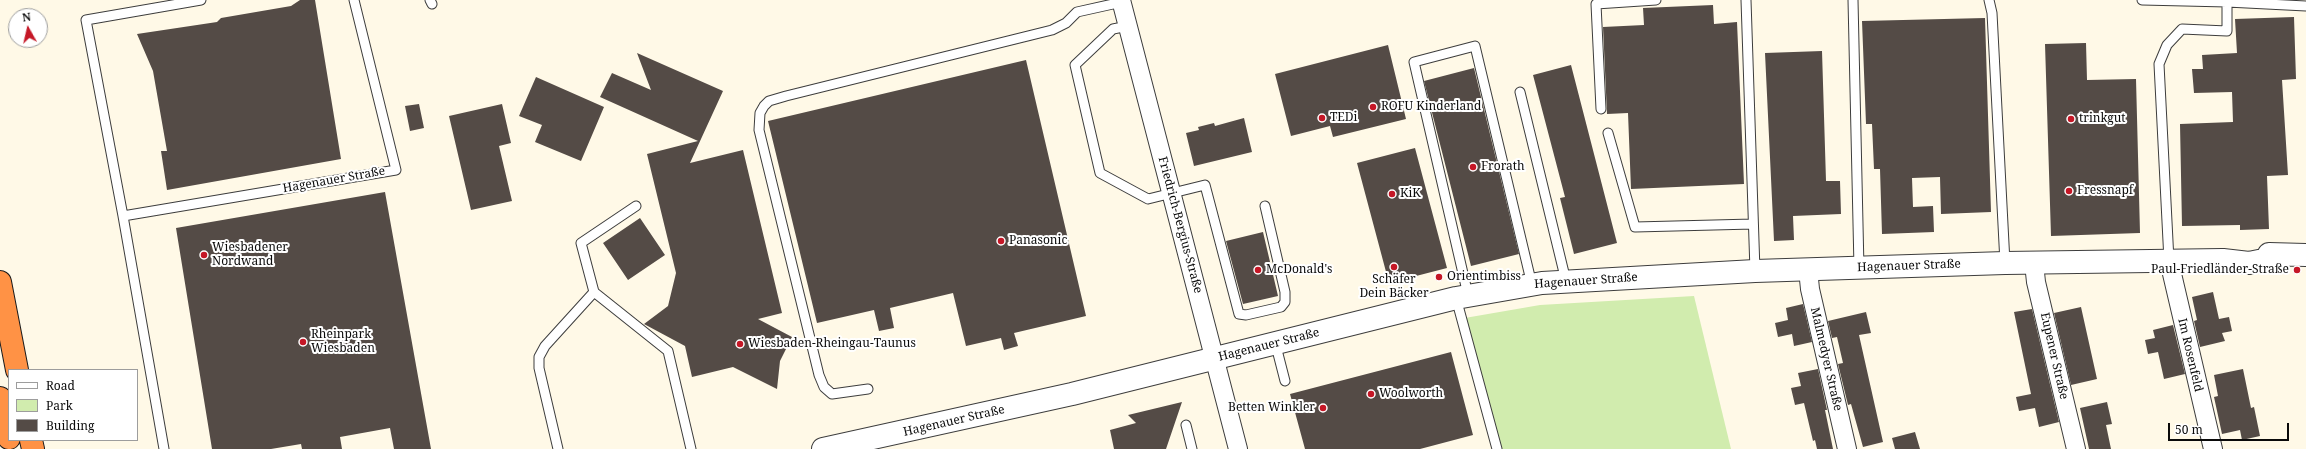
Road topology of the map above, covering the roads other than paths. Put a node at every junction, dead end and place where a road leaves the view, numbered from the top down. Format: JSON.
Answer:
{"nodes":[{"id":1,"x":201,"y":0,"type":"edge"},
{"id":2,"x":354,"y":0,"type":"edge"},
{"id":3,"x":1656,"y":0,"type":"edge"},
{"id":4,"x":1746,"y":0,"type":"edge"},
{"id":5,"x":1853,"y":0,"type":"edge"},
{"id":6,"x":1989,"y":0,"type":"edge"},
{"id":7,"x":2142,"y":0,"type":"edge"},
{"id":8,"x":1122,"y":1,"type":"edge"},
{"id":9,"x":2227,"y":2,"type":"junction"},
{"id":10,"x":2306,"y":6,"type":"edge"},
{"id":11,"x":1128,"y":26,"type":"junction"},
{"id":12,"x":1520,"y":92,"type":"dead end"},
{"id":13,"x":1601,"y":109,"type":"dead end"},
{"id":14,"x":1608,"y":133,"type":"dead end"},
{"id":15,"x":1171,"y":193,"type":"junction"},
{"id":16,"x":636,"y":206,"type":"dead end"},
{"id":17,"x":1265,"y":206,"type":"dead end"},
{"id":18,"x":123,"y":216,"type":"junction"},
{"id":19,"x":1753,"y":224,"type":"junction"},
{"id":20,"x":2306,"y":255,"type":"edge"},
{"id":21,"x":2169,"y":261,"type":"junction"},
{"id":22,"x":2005,"y":263,"type":"junction"},
{"id":23,"x":2034,"y":263,"type":"junction"},
{"id":24,"x":1859,"y":268,"type":"junction"},
{"id":25,"x":1808,"y":270,"type":"junction"},
{"id":26,"x":1755,"y":271,"type":"junction"},
{"id":27,"x":1566,"y":281,"type":"junction"},
{"id":28,"x":0,"y":282,"type":"edge"},
{"id":29,"x":1532,"y":285,"type":"junction"},
{"id":30,"x":594,"y":292,"type":"junction"},
{"id":31,"x":1462,"y":297,"type":"junction"},
{"id":32,"x":1275,"y":342,"type":"junction"},
{"id":33,"x":1214,"y":359,"type":"junction"},
{"id":34,"x":17,"y":369,"type":"edge"},
{"id":35,"x":1285,"y":381,"type":"dead end"},
{"id":36,"x":868,"y":389,"type":"dead end"},
{"id":37,"x":0,"y":398,"type":"edge"},
{"id":38,"x":1186,"y":425,"type":"dead end"},
{"id":39,"x":8,"y":434,"type":"edge"},
{"id":40,"x":164,"y":449,"type":"edge"},
{"id":41,"x":558,"y":449,"type":"edge"},
{"id":42,"x":691,"y":449,"type":"edge"},
{"id":43,"x":823,"y":449,"type":"edge"},
{"id":44,"x":1192,"y":449,"type":"edge"},
{"id":45,"x":1238,"y":449,"type":"edge"},
{"id":46,"x":1497,"y":449,"type":"edge"},
{"id":47,"x":1847,"y":449,"type":"edge"},
{"id":48,"x":2076,"y":449,"type":"edge"},
{"id":49,"x":2213,"y":449,"type":"edge"}],
"edges":[{"from":1,"to":18,"type":"lane"},
{"from":2,"to":18,"type":"lane","name":"Hagenauer Straße"},
{"from":3,"to":13,"type":"lane"},
{"from":4,"to":19,"type":"lane"},
{"from":5,"to":24,"type":"lane"},
{"from":6,"to":22,"type":"lane"},
{"from":7,"to":9,"type":"lane"},
{"from":8,"to":11,"type":"street","name":"Friedrich-Bergius-Straße"},
{"from":8,"to":36,"type":"lane"},
{"from":9,"to":10,"type":"lane"},
{"from":9,"to":21,"type":"lane"},
{"from":11,"to":15,"type":"street","name":"Friedrich-Bergius-Straße"},
{"from":11,"to":15,"type":"lane"},
{"from":12,"to":27,"type":"lane"},
{"from":14,"to":19,"type":"lane"},
{"from":15,"to":17,"type":"lane"},
{"from":15,"to":33,"type":"street","name":"Friedrich-Bergius-Straße"},
{"from":16,"to":30,"type":"lane"},
{"from":18,"to":40,"type":"lane"},
{"from":19,"to":26,"type":"lane"},
{"from":20,"to":21,"type":"street","name":"Hagenauer Straße"},
{"from":21,"to":23,"type":"street","name":"Hagenauer Straße"},
{"from":21,"to":49,"type":"street","name":"Im Rosenfeld"},
{"from":22,"to":23,"type":"street","name":"Hagenauer Straße"},
{"from":22,"to":24,"type":"street","name":"Hagenauer Straße"},
{"from":23,"to":48,"type":"street","name":"Eupener Straße"},
{"from":24,"to":25,"type":"street","name":"Hagenauer Straße"},
{"from":25,"to":26,"type":"street","name":"Hagenauer Straße"},
{"from":25,"to":47,"type":"street","name":"Malmedyer Straße"},
{"from":26,"to":27,"type":"street","name":"Hagenauer Straße"},
{"from":27,"to":29,"type":"street","name":"Hagenauer Straße"},
{"from":28,"to":34,"type":"highway"},
{"from":29,"to":31,"type":"street","name":"Hagenauer Straße"},
{"from":29,"to":31,"type":"lane"},
{"from":30,"to":41,"type":"lane"},
{"from":30,"to":42,"type":"lane"},
{"from":31,"to":32,"type":"street","name":"Hagenauer Straße"},
{"from":31,"to":46,"type":"lane"},
{"from":32,"to":33,"type":"street","name":"Hagenauer Straße"},
{"from":32,"to":35,"type":"lane"},
{"from":33,"to":43,"type":"street","name":"Hagenauer Straße"},
{"from":33,"to":45,"type":"street","name":"Friedrich-Bergius-Straße"},
{"from":37,"to":39,"type":"highway"},
{"from":38,"to":44,"type":"lane"}]}
